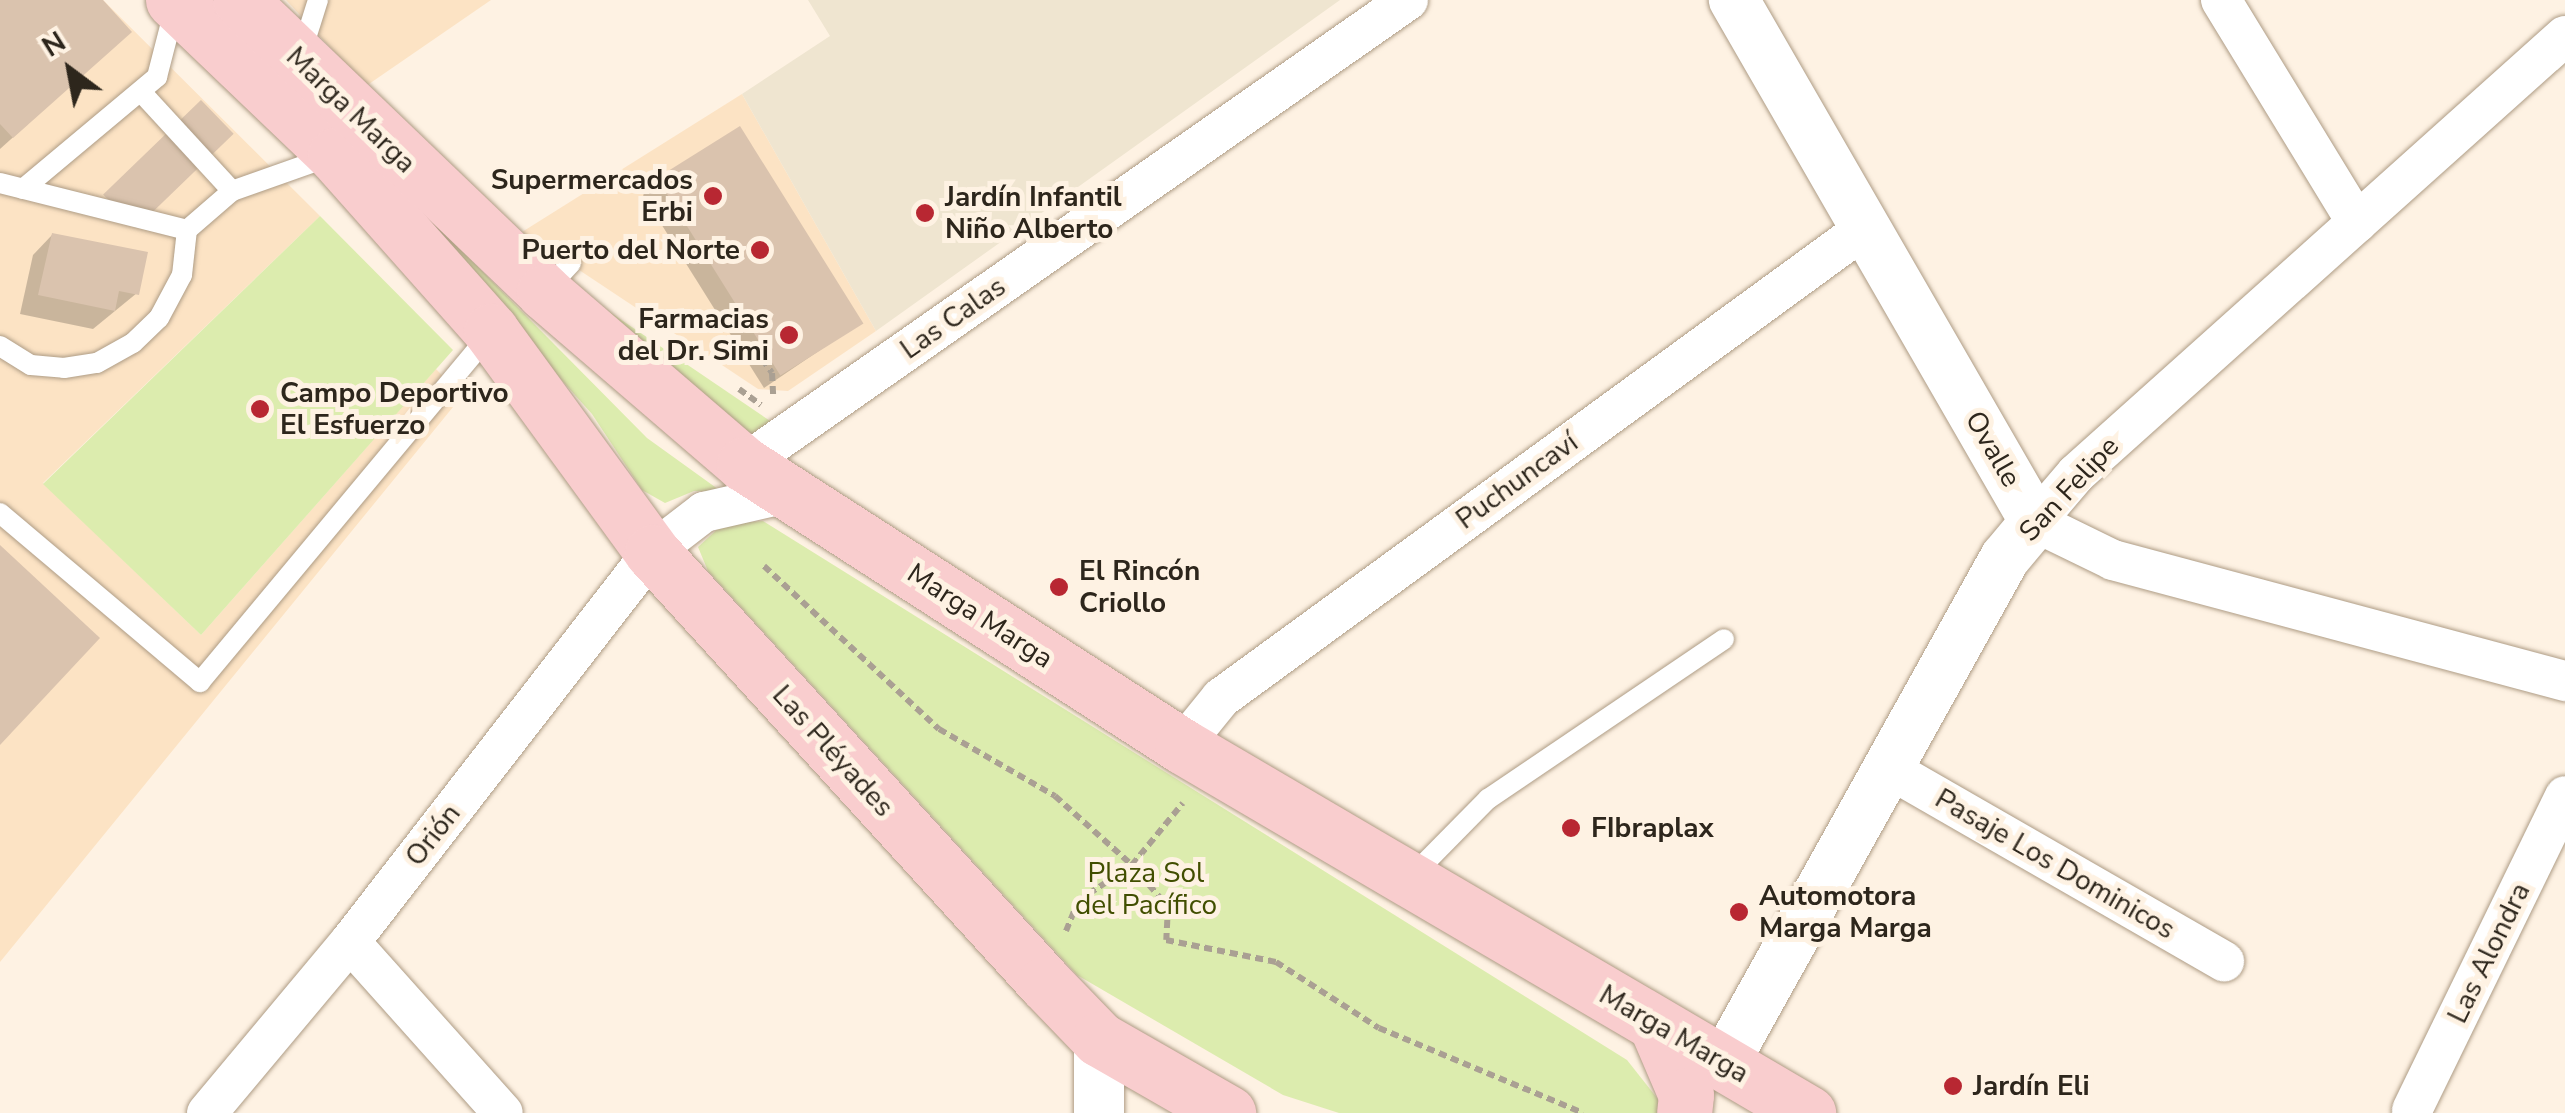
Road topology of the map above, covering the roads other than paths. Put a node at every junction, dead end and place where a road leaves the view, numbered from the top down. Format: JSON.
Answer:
{"nodes":[{"id":1,"x":240,"y":0,"type":"edge"},
{"id":2,"x":318,"y":0,"type":"edge"},
{"id":3,"x":1408,"y":0,"type":"edge"},
{"id":4,"x":1734,"y":0,"type":"edge"},
{"id":5,"x":2221,"y":0,"type":"edge"},
{"id":6,"x":174,"y":2,"type":"edge"},
{"id":7,"x":2565,"y":36,"type":"edge"},
{"id":8,"x":298,"y":60,"type":"junction"},
{"id":9,"x":142,"y":93,"type":"junction"},
{"id":10,"x":335,"y":155,"type":"junction"},
{"id":11,"x":0,"y":183,"type":"edge"},
{"id":12,"x":23,"y":189,"type":"junction"},
{"id":13,"x":232,"y":192,"type":"junction"},
{"id":14,"x":2357,"y":223,"type":"junction"},
{"id":15,"x":1864,"y":229,"type":"junction"},
{"id":16,"x":187,"y":230,"type":"junction"},
{"id":17,"x":492,"y":332,"type":"junction"},
{"id":18,"x":0,"y":346,"type":"edge"},
{"id":19,"x":766,"y":478,"type":"junction"},
{"id":20,"x":0,"y":512,"type":"edge"},
{"id":21,"x":2035,"y":522,"type":"junction"},
{"id":22,"x":652,"y":552,"type":"junction"},
{"id":23,"x":1724,"y":640,"type":"dead end"},
{"id":24,"x":2565,"y":681,"type":"edge"},
{"id":25,"x":1199,"y":755,"type":"junction"},
{"id":26,"x":1886,"y":768,"type":"junction"},
{"id":27,"x":2565,"y":796,"type":"edge"},
{"id":28,"x":1410,"y":879,"type":"junction"},
{"id":29,"x":350,"y":942,"type":"junction"},
{"id":30,"x":2224,"y":961,"type":"dead end"},
{"id":31,"x":1656,"y":1025,"type":"junction"},
{"id":32,"x":1099,"y":1039,"type":"junction"},
{"id":33,"x":1724,"y":1063,"type":"junction"},
{"id":34,"x":2412,"y":1110,"type":"dead end"},
{"id":35,"x":208,"y":1113,"type":"edge"},
{"id":36,"x":503,"y":1113,"type":"edge"},
{"id":37,"x":1099,"y":1113,"type":"edge"},
{"id":38,"x":1228,"y":1113,"type":"edge"},
{"id":39,"x":1684,"y":1113,"type":"edge"},
{"id":40,"x":1808,"y":1113,"type":"edge"}],
"edges":[{"from":1,"to":8,"type":"main road","name":"Marga Marga"},
{"from":2,"to":8,"type":"lane"},
{"from":3,"to":19,"type":"street","name":"Las Calas"},
{"from":4,"to":15,"type":"street","name":"Ovalle"},
{"from":5,"to":14,"type":"street"},
{"from":6,"to":9,"type":"lane"},
{"from":6,"to":10,"type":"main road","name":"Marga Marga"},
{"from":7,"to":14,"type":"street","name":"San Felipe"},
{"from":8,"to":19,"type":"main road","name":"Marga Marga"},
{"from":9,"to":12,"type":"lane"},
{"from":9,"to":13,"type":"lane"},
{"from":10,"to":13,"type":"lane"},
{"from":10,"to":17,"type":"main road","name":"Marga Marga"},
{"from":11,"to":12,"type":"lane"},
{"from":12,"to":16,"type":"lane"},
{"from":13,"to":16,"type":"lane"},
{"from":14,"to":21,"type":"street","name":"San Felipe"},
{"from":15,"to":21,"type":"street","name":"Ovalle"},
{"from":15,"to":25,"type":"street","name":"Puchuncaví"},
{"from":16,"to":18,"type":"lane"},
{"from":17,"to":20,"type":"lane"},
{"from":17,"to":22,"type":"main road","name":"Las Pléyades"},
{"from":19,"to":22,"type":"street","name":"Orión"},
{"from":19,"to":25,"type":"main road","name":"Marga Marga"},
{"from":21,"to":24,"type":"street"},
{"from":21,"to":26,"type":"street","name":"San Felipe"},
{"from":22,"to":29,"type":"street","name":"Orión"},
{"from":22,"to":32,"type":"main road","name":"Las Pléyades"},
{"from":23,"to":28,"type":"lane"},
{"from":25,"to":28,"type":"main road","name":"Marga Marga"},
{"from":26,"to":30,"type":"street","name":"Pasaje Los Dominicos"},
{"from":26,"to":33,"type":"street","name":"San Felipe"},
{"from":27,"to":34,"type":"street","name":"Las Alondra"},
{"from":28,"to":31,"type":"main road","name":"Marga Marga"},
{"from":29,"to":35,"type":"street","name":"Orión"},
{"from":29,"to":36,"type":"street"},
{"from":31,"to":33,"type":"main road","name":"Marga Marga"},
{"from":31,"to":39,"type":"main road"},
{"from":32,"to":37,"type":"street"},
{"from":32,"to":38,"type":"main road","name":"Las Pléyades"},
{"from":33,"to":40,"type":"main road","name":"Marga Marga"}]}
